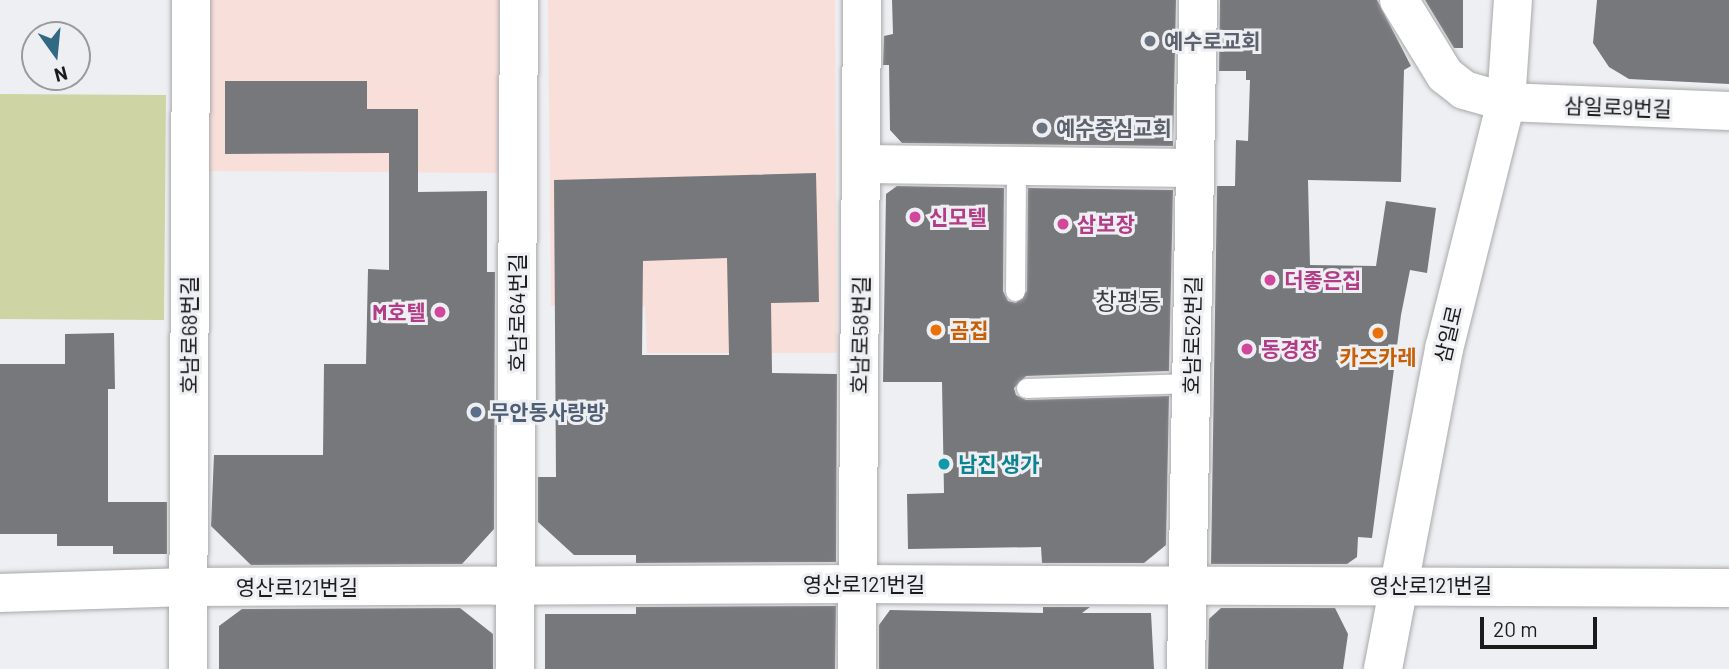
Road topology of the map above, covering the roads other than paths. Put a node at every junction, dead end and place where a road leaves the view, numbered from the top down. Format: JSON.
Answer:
{"nodes":[{"id":1,"x":191,"y":0,"type":"edge"},
{"id":2,"x":519,"y":0,"type":"edge"},
{"id":3,"x":862,"y":0,"type":"edge"},
{"id":4,"x":1198,"y":0,"type":"edge"},
{"id":5,"x":1399,"y":0,"type":"edge"},
{"id":6,"x":1513,"y":0,"type":"edge"},
{"id":7,"x":1506,"y":102,"type":"junction"},
{"id":8,"x":1729,"y":111,"type":"edge"},
{"id":9,"x":862,"y":164,"type":"junction"},
{"id":10,"x":1016,"y":166,"type":"junction"},
{"id":11,"x":1195,"y":168,"type":"junction"},
{"id":12,"x":1015,"y":292,"type":"dead end"},
{"id":13,"x":1192,"y":383,"type":"junction"},
{"id":14,"x":1026,"y":388,"type":"dead end"},
{"id":15,"x":857,"y":584,"type":"junction"},
{"id":16,"x":1398,"y":585,"type":"junction"},
{"id":17,"x":515,"y":586,"type":"junction"},
{"id":18,"x":1189,"y":586,"type":"junction"},
{"id":19,"x":188,"y":587,"type":"junction"},
{"id":20,"x":1729,"y":588,"type":"edge"},
{"id":21,"x":0,"y":593,"type":"edge"},
{"id":22,"x":188,"y":669,"type":"edge"},
{"id":23,"x":515,"y":669,"type":"edge"},
{"id":24,"x":857,"y":669,"type":"edge"},
{"id":25,"x":1185,"y":669,"type":"edge"},
{"id":26,"x":1383,"y":669,"type":"edge"}],
"edges":[{"from":1,"to":19,"type":"street","name":"호남로68번길"},
{"from":2,"to":17,"type":"street","name":"호남로64번길"},
{"from":3,"to":9,"type":"street","name":"호남로58번길"},
{"from":4,"to":11,"type":"street","name":"호남로52번길"},
{"from":5,"to":7,"type":"street","name":"삼일로9번길"},
{"from":6,"to":7,"type":"street","name":"삼일로"},
{"from":7,"to":8,"type":"street","name":"삼일로9번길"},
{"from":7,"to":16,"type":"street","name":"삼일로"},
{"from":9,"to":10,"type":"street"},
{"from":9,"to":15,"type":"street","name":"호남로58번길"},
{"from":10,"to":11,"type":"street"},
{"from":10,"to":12,"type":"lane"},
{"from":11,"to":13,"type":"street","name":"호남로52번길"},
{"from":13,"to":14,"type":"lane"},
{"from":13,"to":18,"type":"street","name":"호남로52번길"},
{"from":15,"to":17,"type":"street","name":"영산로121번길"},
{"from":15,"to":18,"type":"street","name":"영산로121번길"},
{"from":15,"to":24,"type":"street","name":"호남로58번길"},
{"from":16,"to":18,"type":"street","name":"영산로121번길"},
{"from":16,"to":20,"type":"street","name":"영산로121번길"},
{"from":16,"to":26,"type":"street","name":"삼일로"},
{"from":17,"to":19,"type":"street","name":"영산로121번길"},
{"from":17,"to":23,"type":"street","name":"호남로64번길"},
{"from":18,"to":25,"type":"street","name":"호남로52번길"},
{"from":19,"to":21,"type":"street","name":"영산로121번길"},
{"from":19,"to":22,"type":"street","name":"호남로68번길"}]}
